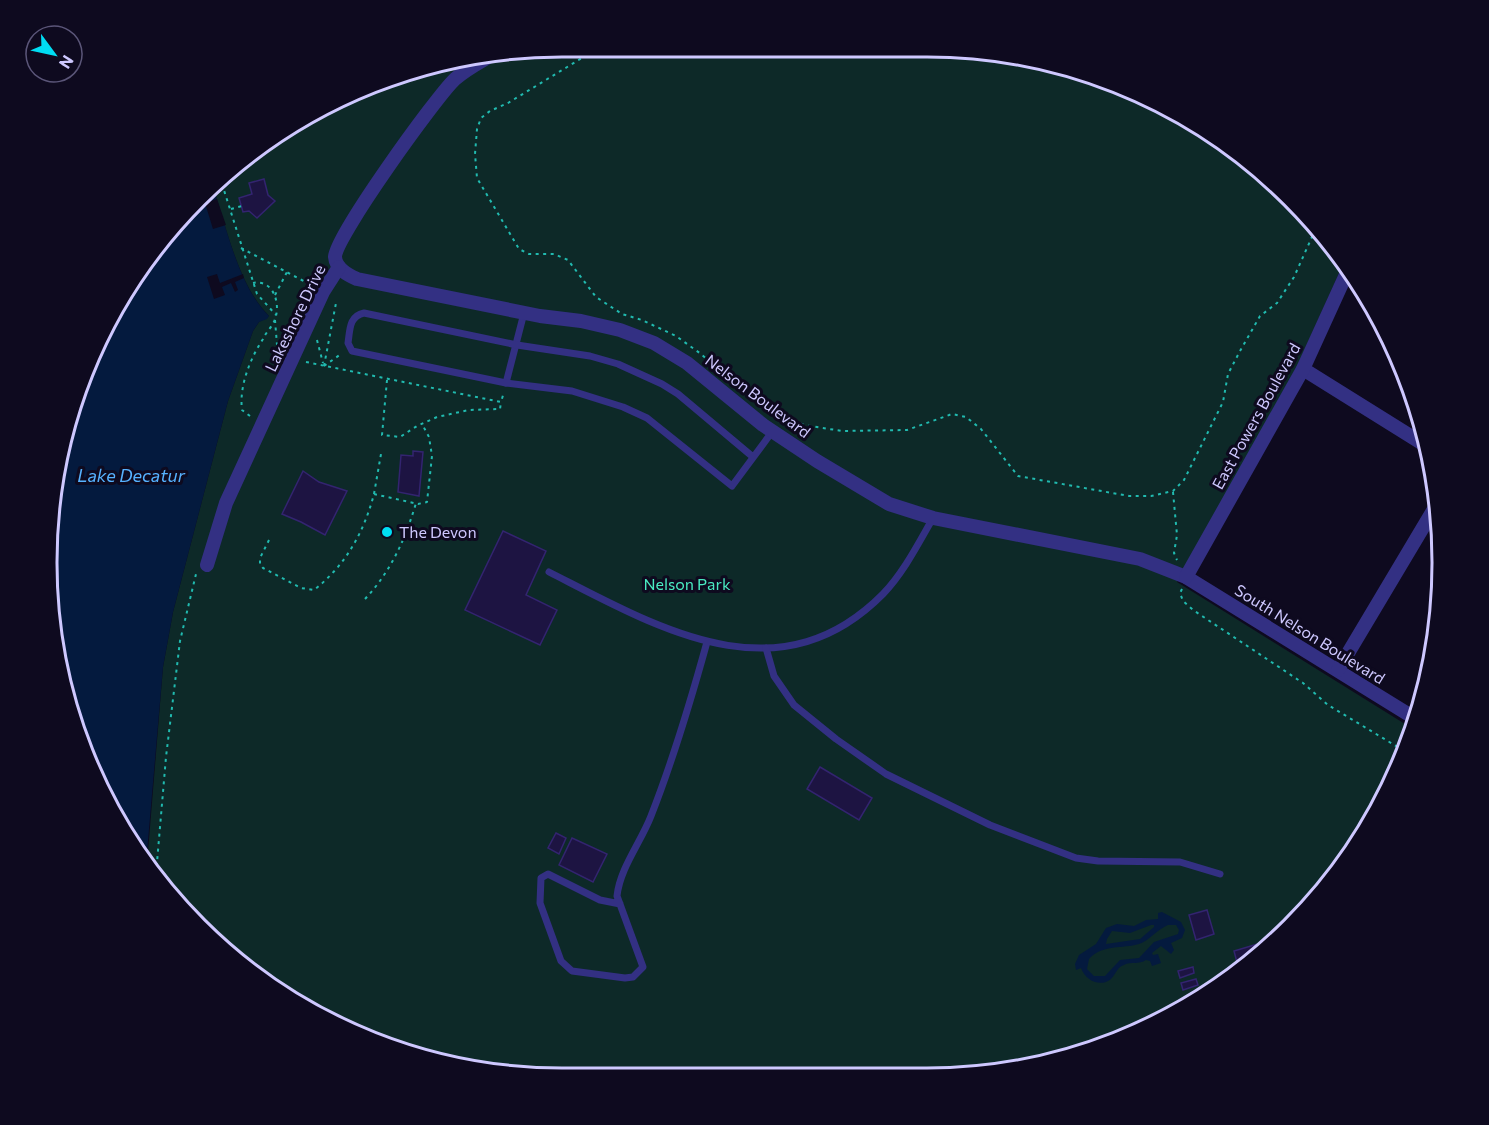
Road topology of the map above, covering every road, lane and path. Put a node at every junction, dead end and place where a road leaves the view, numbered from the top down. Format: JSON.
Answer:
{"nodes":[{"id":1,"x":584,"y":57,"type":"edge"},
{"id":2,"x":477,"y":65,"type":"edge"},
{"id":3,"x":223,"y":188,"type":"edge"},
{"id":4,"x":242,"y":206,"type":"dead end"},
{"id":5,"x":231,"y":209,"type":"junction"},
{"id":6,"x":1313,"y":236,"type":"edge"},
{"id":7,"x":241,"y":248,"type":"junction"},
{"id":8,"x":339,"y":267,"type":"junction"},
{"id":9,"x":287,"y":272,"type":"junction"},
{"id":10,"x":1344,"y":278,"type":"edge"},
{"id":11,"x":253,"y":284,"type":"junction"},
{"id":12,"x":323,"y":292,"type":"junction"},
{"id":13,"x":274,"y":295,"type":"junction"},
{"id":14,"x":336,"y":303,"type":"dead end"},
{"id":15,"x":524,"y":313,"type":"junction"},
{"id":16,"x":276,"y":315,"type":"junction"},
{"id":17,"x":275,"y":320,"type":"junction"},
{"id":18,"x":309,"y":321,"type":"junction"},
{"id":19,"x":517,"y":345,"type":"junction"},
{"id":20,"x":349,"y":349,"type":"junction"},
{"id":21,"x":293,"y":358,"type":"junction"},
{"id":22,"x":324,"y":366,"type":"junction"},
{"id":23,"x":1303,"y":369,"type":"junction"},
{"id":24,"x":387,"y":379,"type":"junction"},
{"id":25,"x":506,"y":383,"type":"junction"},
{"id":26,"x":501,"y":402,"type":"junction"},
{"id":27,"x":263,"y":423,"type":"junction"},
{"id":28,"x":422,"y":424,"type":"junction"},
{"id":29,"x":772,"y":432,"type":"junction"},
{"id":30,"x":1417,"y":440,"type":"edge"},
{"id":31,"x":381,"y":454,"type":"dead end"},
{"id":32,"x":753,"y":457,"type":"junction"},
{"id":33,"x":1173,"y":491,"type":"junction"},
{"id":34,"x":375,"y":494,"type":"junction"},
{"id":35,"x":416,"y":503,"type":"junction"},
{"id":36,"x":1430,"y":516,"type":"edge"},
{"id":37,"x":933,"y":518,"type":"junction"},
{"id":38,"x":269,"y":540,"type":"dead end"},
{"id":39,"x":209,"y":560,"type":"joint"},
{"id":40,"x":549,"y":572,"type":"dead end"},
{"id":41,"x":1186,"y":577,"type":"junction"},
{"id":42,"x":365,"y":599,"type":"dead end"},
{"id":43,"x":707,"y":642,"type":"junction"},
{"id":44,"x":766,"y":648,"type":"junction"},
{"id":45,"x":1338,"y":670,"type":"junction"},
{"id":46,"x":1408,"y":714,"type":"edge"},
{"id":47,"x":1397,"y":746,"type":"edge"},
{"id":48,"x":157,"y":864,"type":"edge"},
{"id":49,"x":1220,"y":874,"type":"dead end"},
{"id":50,"x":620,"y":904,"type":"junction"}],
"edges":[{"from":1,"to":33,"type":"path"},
{"from":2,"to":8,"type":"street","name":"Lakeshore Drive"},
{"from":3,"to":5,"type":"path"},
{"from":4,"to":5,"type":"path"},
{"from":5,"to":7,"type":"path"},
{"from":6,"to":33,"type":"path"},
{"from":7,"to":9,"type":"path"},
{"from":7,"to":11,"type":"path"},
{"from":8,"to":12,"type":"street","name":"Lakeshore Drive"},
{"from":8,"to":15,"type":"street","name":"Nelson Boulevard"},
{"from":9,"to":12,"type":"path"},
{"from":9,"to":13,"type":"path"},
{"from":10,"to":23,"type":"street","name":"East Powers Boulevard"},
{"from":11,"to":13,"type":"path"},
{"from":11,"to":16,"type":"path"},
{"from":12,"to":18,"type":"street","name":"Lakeshore Drive"},
{"from":13,"to":16,"type":"path"},
{"from":14,"to":22,"type":"path"},
{"from":15,"to":19,"type":"lane"},
{"from":15,"to":29,"type":"street","name":"Nelson Boulevard"},
{"from":16,"to":17,"type":"path"},
{"from":17,"to":21,"type":"path"},
{"from":17,"to":27,"type":"path"},
{"from":18,"to":21,"type":"street","name":"Lakeshore Drive"},
{"from":18,"to":22,"type":"path"},
{"from":19,"to":20,"type":"lane"},
{"from":19,"to":25,"type":"lane"},
{"from":19,"to":32,"type":"lane"},
{"from":20,"to":22,"type":"path"},
{"from":20,"to":25,"type":"lane"},
{"from":21,"to":22,"type":"path"},
{"from":21,"to":27,"type":"street","name":"Lakeshore Drive"},
{"from":22,"to":24,"type":"path"},
{"from":23,"to":30,"type":"street"},
{"from":23,"to":41,"type":"street","name":"East Powers Boulevard"},
{"from":24,"to":26,"type":"path"},
{"from":24,"to":28,"type":"path"},
{"from":25,"to":26,"type":"path"},
{"from":25,"to":32,"type":"lane"},
{"from":26,"to":28,"type":"path"},
{"from":27,"to":39,"type":"street","name":"Lakeshore Drive"},
{"from":28,"to":35,"type":"path"},
{"from":29,"to":32,"type":"lane"},
{"from":29,"to":37,"type":"street","name":"Nelson Boulevard"},
{"from":31,"to":34,"type":"path"},
{"from":33,"to":41,"type":"path"},
{"from":34,"to":35,"type":"path"},
{"from":34,"to":38,"type":"path"},
{"from":35,"to":42,"type":"path"},
{"from":36,"to":45,"type":"street"},
{"from":37,"to":41,"type":"street","name":"Nelson Boulevard"},
{"from":37,"to":44,"type":"lane"},
{"from":39,"to":48,"type":"path"},
{"from":40,"to":43,"type":"lane"},
{"from":41,"to":45,"type":"street","name":"South Nelson Boulevard"},
{"from":41,"to":47,"type":"path"},
{"from":43,"to":44,"type":"lane"},
{"from":43,"to":50,"type":"lane"},
{"from":44,"to":49,"type":"lane"},
{"from":45,"to":46,"type":"street","name":"South Nelson Boulevard"},
{"from":50,"to":50,"type":"lane"}]}
